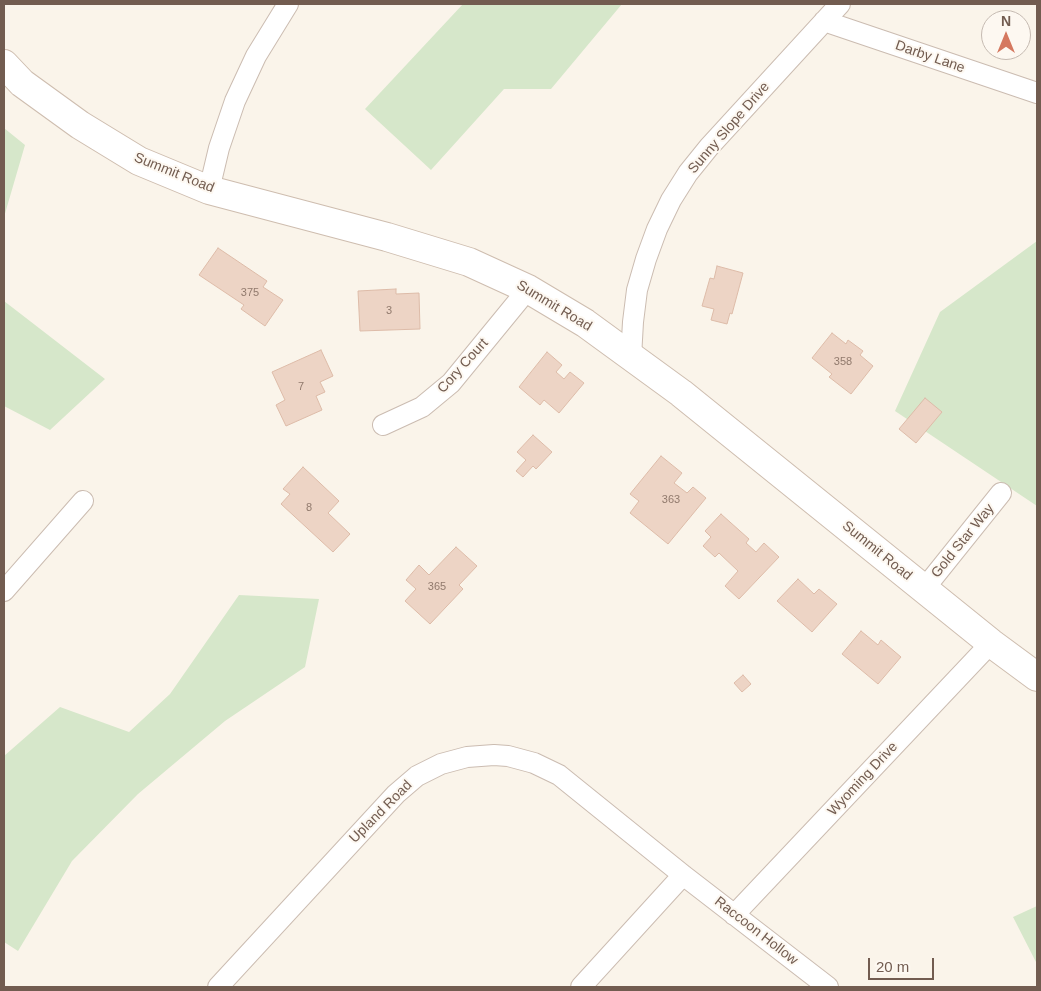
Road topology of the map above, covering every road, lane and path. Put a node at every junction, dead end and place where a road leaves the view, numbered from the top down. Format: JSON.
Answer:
{"nodes":[{"id":1,"x":288,"y":4,"type":"edge"},
{"id":2,"x":840,"y":4,"type":"edge"},
{"id":3,"x":824,"y":22,"type":"junction"},
{"id":4,"x":4,"y":64,"type":"edge"},
{"id":5,"x":1037,"y":93,"type":"edge"},
{"id":6,"x":209,"y":190,"type":"junction"},
{"id":7,"x":528,"y":289,"type":"junction"},
{"id":8,"x":631,"y":357,"type":"junction"},
{"id":9,"x":383,"y":424,"type":"dead end"},
{"id":10,"x":1001,"y":493,"type":"dead end"},
{"id":11,"x":83,"y":501,"type":"dead end"},
{"id":12,"x":924,"y":589,"type":"junction"},
{"id":13,"x":4,"y":591,"type":"edge"},
{"id":14,"x":991,"y":643,"type":"junction"},
{"id":15,"x":1037,"y":676,"type":"edge"},
{"id":16,"x":683,"y":875,"type":"junction"},
{"id":17,"x":734,"y":915,"type":"junction"},
{"id":18,"x":218,"y":987,"type":"edge"},
{"id":19,"x":581,"y":987,"type":"edge"},
{"id":20,"x":828,"y":987,"type":"edge"}],
"edges":[{"from":1,"to":6,"type":"street"},
{"from":2,"to":3,"type":"street","name":"Sunny Slope Drive"},
{"from":3,"to":5,"type":"street","name":"Darby Lane"},
{"from":3,"to":8,"type":"street","name":"Sunny Slope Drive"},
{"from":4,"to":6,"type":"main road","name":"Summit Road"},
{"from":6,"to":7,"type":"main road","name":"Summit Road"},
{"from":7,"to":8,"type":"main road","name":"Summit Road"},
{"from":7,"to":9,"type":"street","name":"Cory Court"},
{"from":8,"to":12,"type":"main road","name":"Summit Road"},
{"from":10,"to":12,"type":"street","name":"Gold Star Way"},
{"from":11,"to":13,"type":"street"},
{"from":12,"to":14,"type":"main road","name":"Summit Road"},
{"from":14,"to":15,"type":"main road","name":"Summit Road"},
{"from":14,"to":17,"type":"street","name":"Wyoming Drive"},
{"from":16,"to":17,"type":"street","name":"Raccoon Hollow"},
{"from":16,"to":18,"type":"street","name":"Upland Road"},
{"from":16,"to":19,"type":"street"},
{"from":17,"to":20,"type":"street","name":"Raccoon Hollow"}]}
